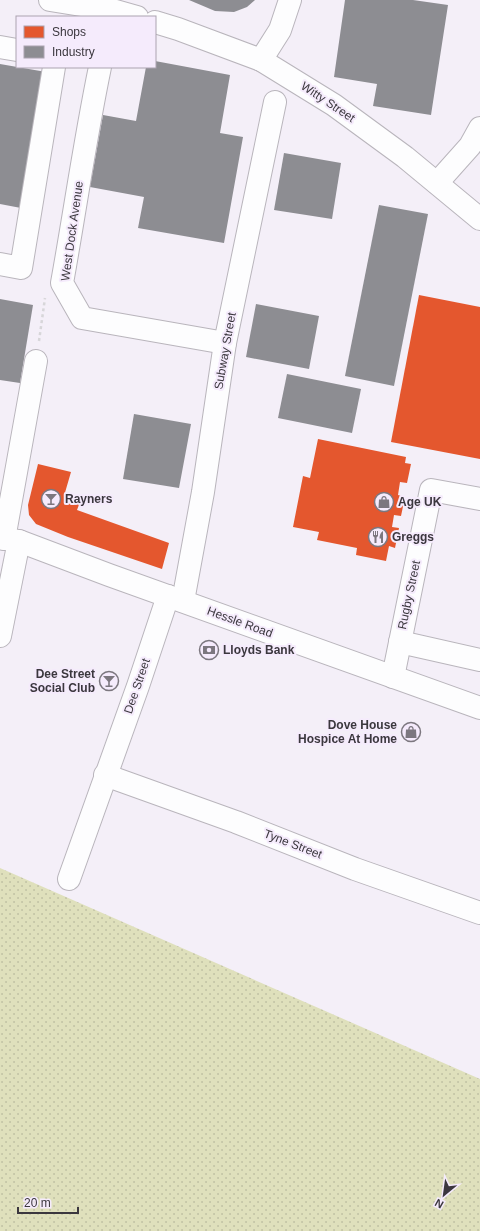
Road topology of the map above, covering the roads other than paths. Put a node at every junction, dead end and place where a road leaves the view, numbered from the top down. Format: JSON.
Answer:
{"nodes":[{"id":1,"x":50,"y":0,"type":"edge"},
{"id":2,"x":290,"y":0,"type":"edge"},
{"id":3,"x":112,"y":14,"type":"edge"},
{"id":4,"x":128,"y":16,"type":"edge"},
{"id":5,"x":156,"y":22,"type":"edge"},
{"id":6,"x":0,"y":47,"type":"edge"},
{"id":7,"x":16,"y":50,"type":"edge"},
{"id":8,"x":261,"y":60,"type":"junction"},
{"id":9,"x":54,"y":68,"type":"edge"},
{"id":10,"x":100,"y":68,"type":"edge"},
{"id":11,"x":275,"y":102,"type":"dead end"},
{"id":12,"x":480,"y":128,"type":"edge"},
{"id":13,"x":437,"y":183,"type":"junction"},
{"id":14,"x":480,"y":219,"type":"edge"},
{"id":15,"x":0,"y":264,"type":"edge"},
{"id":16,"x":225,"y":343,"type":"junction"},
{"id":17,"x":36,"y":361,"type":"road end"},
{"id":18,"x":480,"y":499,"type":"edge"},
{"id":19,"x":7,"y":539,"type":"edge"},
{"id":20,"x":176,"y":599,"type":"junction"},
{"id":21,"x":0,"y":636,"type":"edge"},
{"id":22,"x":400,"y":642,"type":"junction"},
{"id":23,"x":480,"y":660,"type":"edge"},
{"id":24,"x":393,"y":677,"type":"junction"},
{"id":25,"x":480,"y":708,"type":"edge"},
{"id":26,"x":106,"y":775,"type":"junction"},
{"id":27,"x":69,"y":879,"type":"dead end"},
{"id":28,"x":480,"y":913,"type":"edge"}],
"edges":[{"from":1,"to":3,"type":"street"},
{"from":2,"to":8,"type":"street"},
{"from":3,"to":4,"type":"street"},
{"from":5,"to":8,"type":"street","name":"Witty Street"},
{"from":6,"to":7,"type":"street"},
{"from":8,"to":13,"type":"street","name":"Witty Street"},
{"from":9,"to":15,"type":"street"},
{"from":10,"to":16,"type":"street","name":"West Dock Avenue"},
{"from":11,"to":16,"type":"street","name":"Subway Street"},
{"from":12,"to":13,"type":"street"},
{"from":13,"to":14,"type":"street","name":"Witty Street"},
{"from":16,"to":20,"type":"street","name":"Subway Street"},
{"from":17,"to":19,"type":"street"},
{"from":18,"to":22,"type":"street","name":"Rugby Street"},
{"from":19,"to":20,"type":"street","name":"Hessle Road"},
{"from":19,"to":21,"type":"street"},
{"from":20,"to":24,"type":"street","name":"Hessle Road"},
{"from":20,"to":26,"type":"street","name":"Dee Street"},
{"from":22,"to":23,"type":"street"},
{"from":22,"to":24,"type":"street","name":"Rugby Street"},
{"from":24,"to":25,"type":"street","name":"Hessle Road"},
{"from":26,"to":27,"type":"street","name":"Dee Street"},
{"from":26,"to":28,"type":"street","name":"Tyne Street"}]}
